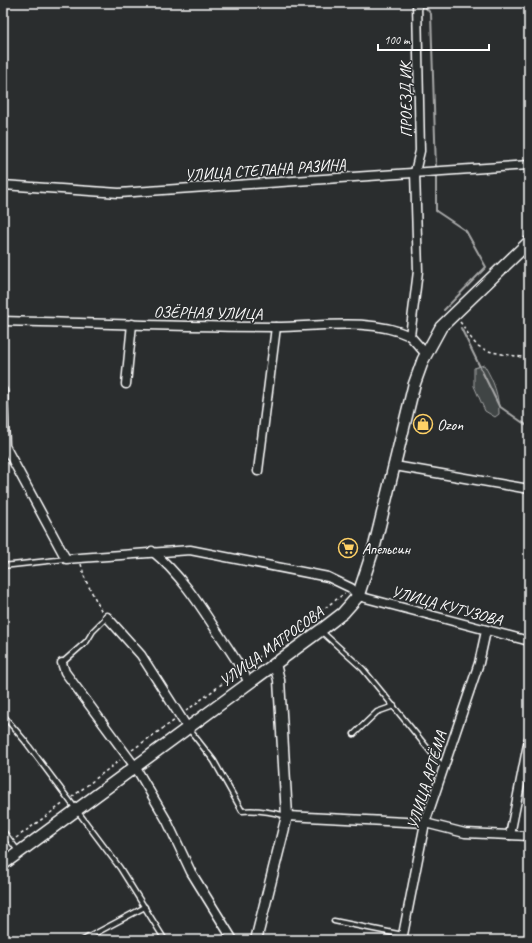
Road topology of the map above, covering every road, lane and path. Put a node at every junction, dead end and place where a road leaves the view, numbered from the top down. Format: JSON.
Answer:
{"nodes":[{"id":1,"x":417,"y":3,"type":"edge"},
{"id":2,"x":529,"y":165,"type":"edge"},
{"id":3,"x":415,"y":172,"type":"junction"},
{"id":4,"x":3,"y":185,"type":"edge"},
{"id":5,"x":529,"y":242,"type":"edge"},
{"id":6,"x":453,"y":315,"type":"junction"},
{"id":7,"x":3,"y":321,"type":"edge"},
{"id":8,"x":132,"y":324,"type":"junction"},
{"id":9,"x":276,"y":327,"type":"junction"},
{"id":10,"x":410,"y":336,"type":"junction"},
{"id":11,"x":424,"y":357,"type":"junction"},
{"id":12,"x":529,"y":359,"type":"edge"},
{"id":13,"x":126,"y":384,"type":"dead end"},
{"id":14,"x":3,"y":391,"type":"edge"},
{"id":15,"x":395,"y":466,"type":"junction"},
{"id":16,"x":258,"y":471,"type":"dead end"},
{"id":17,"x":529,"y":489,"type":"edge"},
{"id":18,"x":152,"y":551,"type":"junction"},
{"id":19,"x":80,"y":558,"type":"junction"},
{"id":20,"x":66,"y":559,"type":"junction"},
{"id":21,"x":3,"y":566,"type":"edge"},
{"id":22,"x":358,"y":596,"type":"junction"},
{"id":23,"x":107,"y":617,"type":"junction"},
{"id":24,"x":321,"y":630,"type":"junction"},
{"id":25,"x":486,"y":631,"type":"junction"},
{"id":26,"x":529,"y":641,"type":"edge"},
{"id":27,"x":62,"y":663,"type":"joint"},
{"id":28,"x":275,"y":664,"type":"junction"},
{"id":29,"x":249,"y":683,"type":"junction"},
{"id":30,"x":394,"y":706,"type":"junction"},
{"id":31,"x":3,"y":714,"type":"edge"},
{"id":32,"x":187,"y":728,"type":"junction"},
{"id":33,"x":354,"y":734,"type":"dead end"},
{"id":34,"x":529,"y":739,"type":"edge"},
{"id":35,"x":443,"y":767,"type":"junction"},
{"id":36,"x":136,"y":768,"type":"junction"},
{"id":37,"x":76,"y":810,"type":"junction"},
{"id":38,"x":287,"y":816,"type":"junction"},
{"id":39,"x":425,"y":823,"type":"junction"},
{"id":40,"x":3,"y":831,"type":"edge"},
{"id":41,"x":510,"y":835,"type":"junction"},
{"id":42,"x":529,"y":836,"type":"edge"},
{"id":43,"x":19,"y":852,"type":"junction"},
{"id":44,"x":3,"y":864,"type":"edge"},
{"id":45,"x":145,"y":907,"type":"junction"},
{"id":46,"x":334,"y":921,"type":"dead end"},
{"id":47,"x":403,"y":937,"type":"edge"},
{"id":48,"x":83,"y":940,"type":"edge"},
{"id":49,"x":166,"y":940,"type":"edge"},
{"id":50,"x":233,"y":940,"type":"edge"},
{"id":51,"x":256,"y":940,"type":"edge"}],
"edges":[{"from":1,"to":3,"type":"street","name":"ПРОЕЗД ИК"},
{"from":2,"to":3,"type":"street","name":"УЛИЦА СТЕПАНА РАЗИНА"},
{"from":3,"to":4,"type":"street","name":"УЛИЦА СТЕПАНА РАЗИНА"},
{"from":3,"to":10,"type":"street"},
{"from":5,"to":6,"type":"main road","name":"УЛИЦА МАТРОСОВА"},
{"from":6,"to":11,"type":"main road","name":"УЛИЦА МАТРОСОВА"},
{"from":6,"to":12,"type":"path"},
{"from":7,"to":8,"type":"street","name":"ОЗЁРНАЯ УЛИЦА"},
{"from":8,"to":9,"type":"street","name":"ОЗЁРНАЯ УЛИЦА"},
{"from":8,"to":13,"type":"street"},
{"from":9,"to":10,"type":"street","name":"ОЗЁРНАЯ УЛИЦА"},
{"from":9,"to":16,"type":"street"},
{"from":10,"to":11,"type":"street"},
{"from":11,"to":15,"type":"main road","name":"УЛИЦА МАТРОСОВА"},
{"from":14,"to":20,"type":"street"},
{"from":15,"to":17,"type":"street"},
{"from":15,"to":22,"type":"main road","name":"УЛИЦА МАТРОСОВА"},
{"from":18,"to":19,"type":"street"},
{"from":18,"to":22,"type":"street"},
{"from":18,"to":29,"type":"street"},
{"from":19,"to":20,"type":"street"},
{"from":19,"to":23,"type":"path"},
{"from":20,"to":21,"type":"lane"},
{"from":22,"to":24,"type":"main road","name":"УЛИЦА МАТРОСОВА"},
{"from":22,"to":25,"type":"street","name":"УЛИЦА КУТУЗОВА"},
{"from":23,"to":27,"type":"lane"},
{"from":23,"to":32,"type":"street"},
{"from":24,"to":28,"type":"main road","name":"УЛИЦА МАТРОСОВА"},
{"from":24,"to":30,"type":"lane"},
{"from":25,"to":26,"type":"street","name":"УЛИЦА КУТУЗОВА"},
{"from":25,"to":35,"type":"street","name":"УЛИЦА АРТЁМА"},
{"from":27,"to":36,"type":"street"},
{"from":28,"to":29,"type":"main road","name":"УЛИЦА МАТРОСОВА"},
{"from":28,"to":38,"type":"street"},
{"from":29,"to":32,"type":"main road","name":"УЛИЦА МАТРОСОВА"},
{"from":30,"to":33,"type":"lane"},
{"from":30,"to":35,"type":"lane"},
{"from":31,"to":37,"type":"lane"},
{"from":32,"to":36,"type":"main road","name":"УЛИЦА МАТРОСОВА"},
{"from":32,"to":38,"type":"lane"},
{"from":34,"to":41,"type":"street"},
{"from":35,"to":39,"type":"street","name":"УЛИЦА АРТЁМА"},
{"from":36,"to":37,"type":"main road","name":"УЛИЦА МАТРОСОВА"},
{"from":36,"to":50,"type":"street"},
{"from":37,"to":43,"type":"main road","name":"УЛИЦА МАТРОСОВА"},
{"from":37,"to":45,"type":"lane"},
{"from":38,"to":39,"type":"street"},
{"from":38,"to":51,"type":"street"},
{"from":39,"to":41,"type":"street"},
{"from":39,"to":47,"type":"street","name":"УЛИЦА АРТЁМА"},
{"from":40,"to":43,"type":"lane"},
{"from":41,"to":42,"type":"street"},
{"from":43,"to":44,"type":"main road","name":"УЛИЦА МАТРОСОВА"},
{"from":45,"to":48,"type":"lane"},
{"from":45,"to":49,"type":"lane"},
{"from":46,"to":47,"type":"lane"}]}
